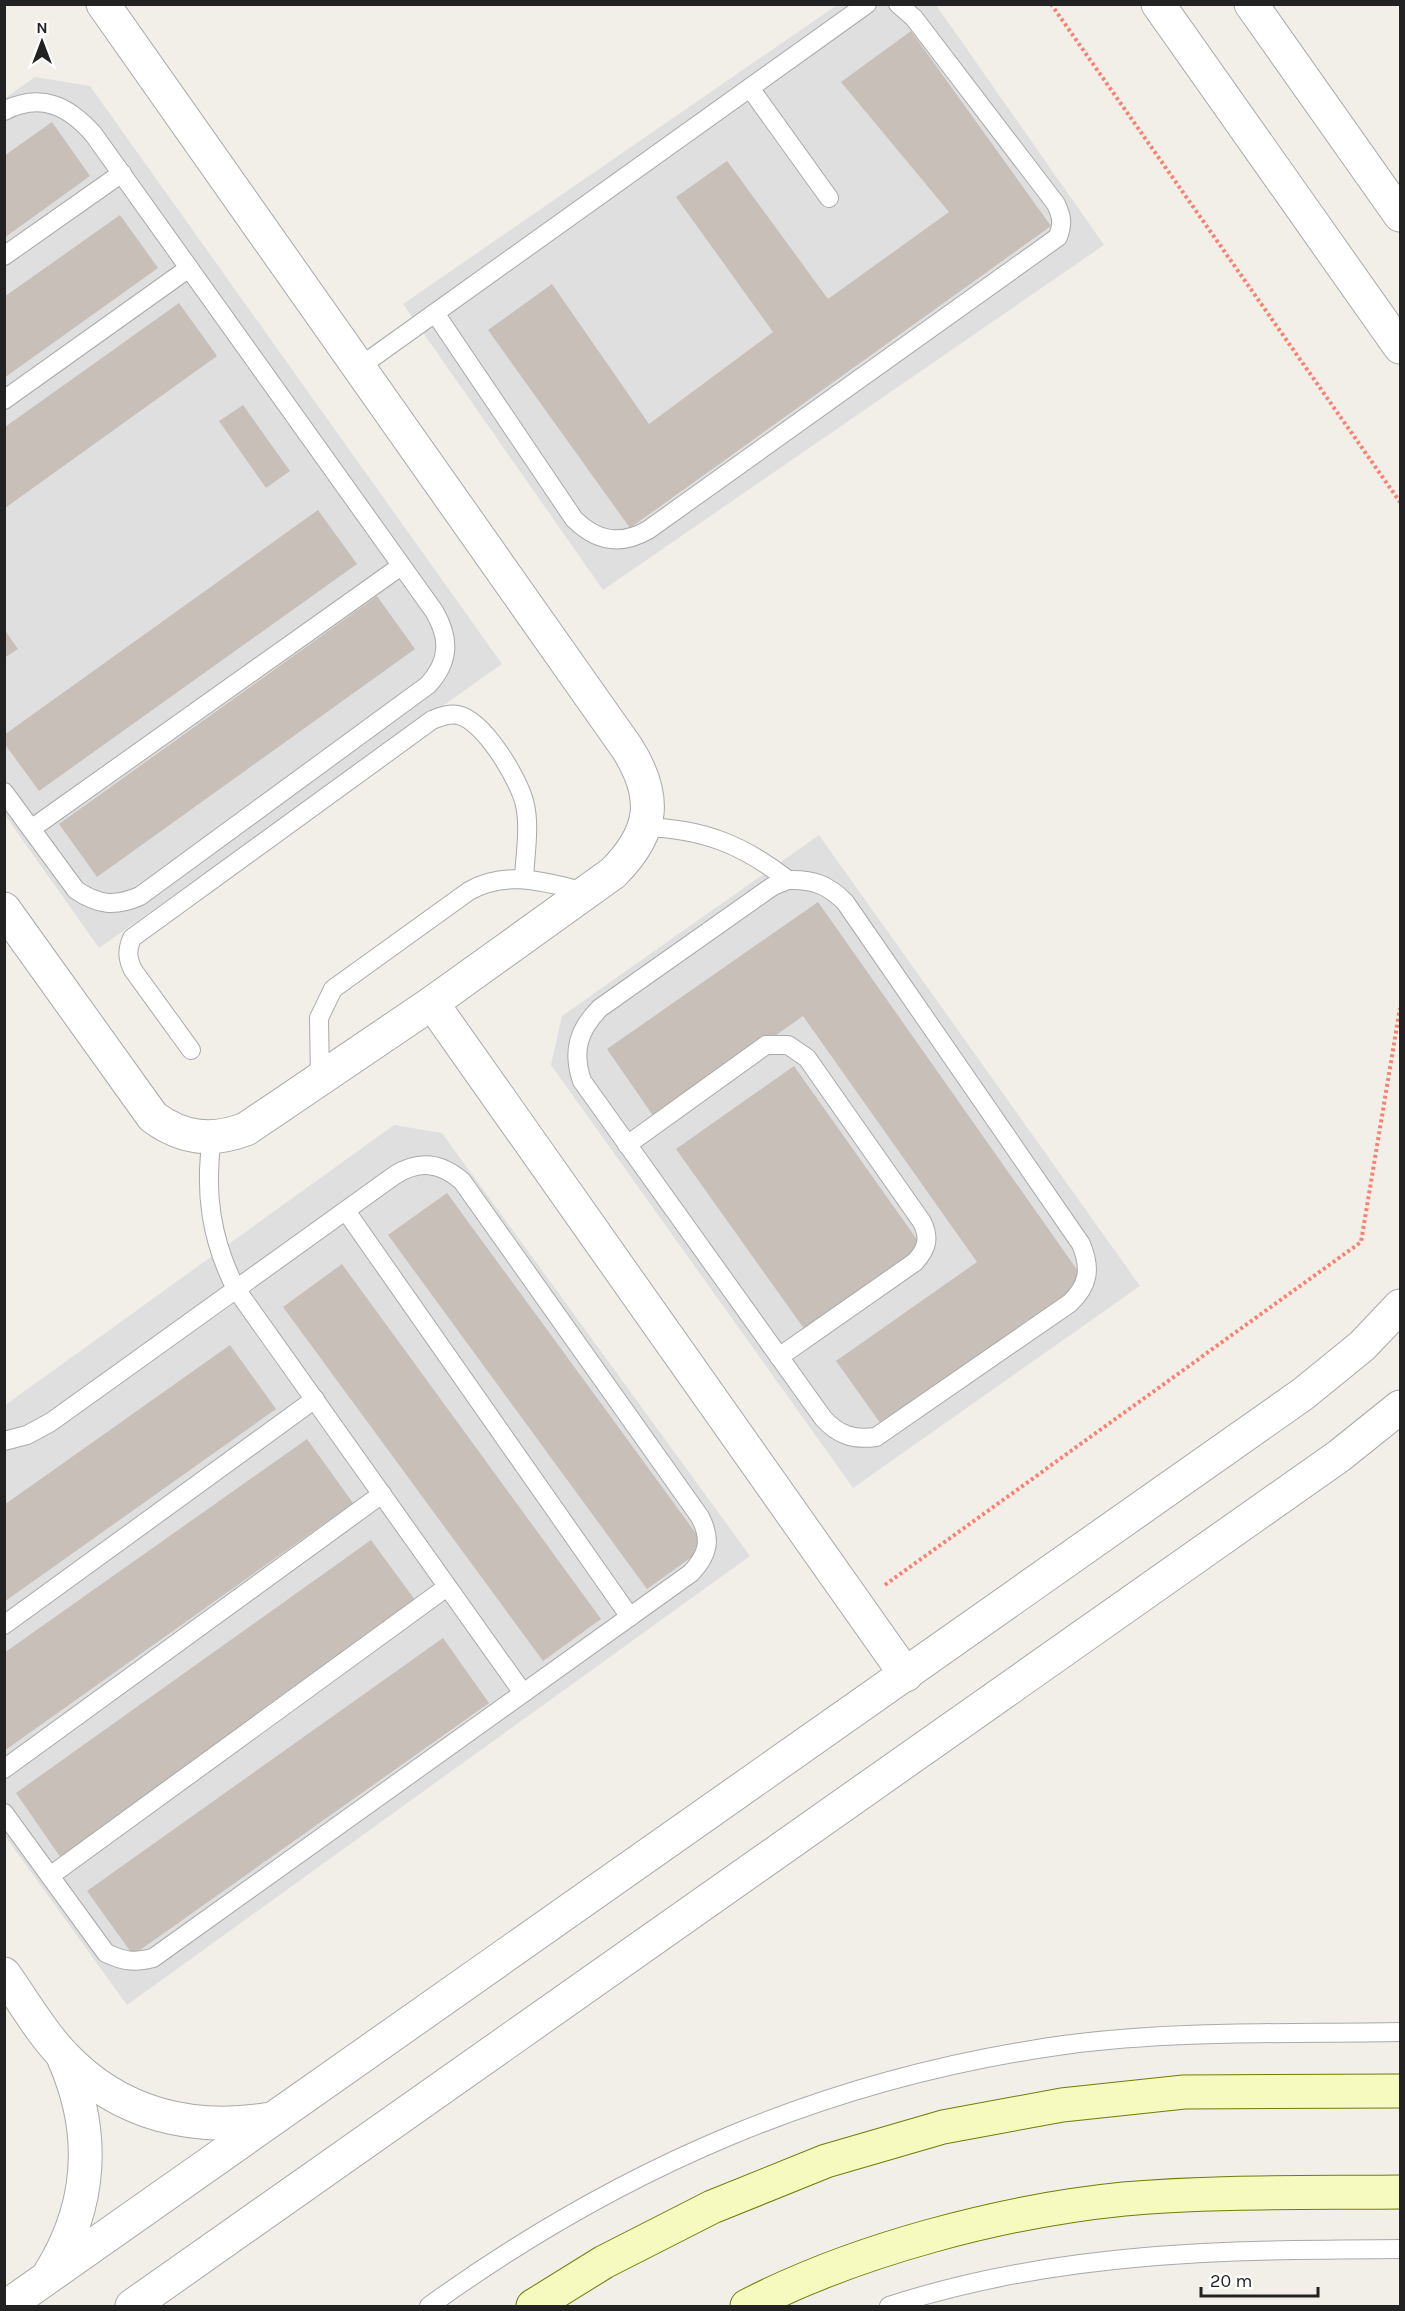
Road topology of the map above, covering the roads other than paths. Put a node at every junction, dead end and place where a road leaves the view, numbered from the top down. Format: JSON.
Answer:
{"nodes":[{"id":1,"x":103,"y":4,"type":"edge"},
{"id":2,"x":867,"y":4,"type":"edge"},
{"id":3,"x":898,"y":4,"type":"edge"},
{"id":4,"x":1158,"y":4,"type":"edge"},
{"id":5,"x":1251,"y":4,"type":"edge"},
{"id":6,"x":750,"y":87,"type":"junction"},
{"id":7,"x":4,"y":111,"type":"edge"},
{"id":8,"x":122,"y":173,"type":"junction"},
{"id":9,"x":829,"y":198,"type":"dead end"},
{"id":10,"x":1401,"y":215,"type":"edge"},
{"id":11,"x":4,"y":256,"type":"edge"},
{"id":12,"x":189,"y":268,"type":"junction"},
{"id":13,"x":435,"y":313,"type":"junction"},
{"id":14,"x":1401,"y":347,"type":"edge"},
{"id":15,"x":358,"y":368,"type":"junction"},
{"id":16,"x":4,"y":400,"type":"edge"},
{"id":17,"x":401,"y":566,"type":"junction"},
{"id":18,"x":4,"y":792,"type":"edge"},
{"id":19,"x":644,"y":828,"type":"junction"},
{"id":20,"x":31,"y":830,"type":"junction"},
{"id":21,"x":524,"y":879,"type":"junction"},
{"id":22,"x":788,"y":880,"type":"junction"},
{"id":23,"x":587,"y":892,"type":"junction"},
{"id":24,"x":9,"y":923,"type":"edge"},
{"id":25,"x":432,"y":1003,"type":"junction"},
{"id":26,"x":191,"y":1050,"type":"dead end"},
{"id":27,"x":320,"y":1079,"type":"junction"},
{"id":28,"x":212,"y":1138,"type":"junction"},
{"id":29,"x":627,"y":1145,"type":"junction"},
{"id":30,"x":346,"y":1211,"type":"junction"},
{"id":31,"x":236,"y":1289,"type":"junction"},
{"id":32,"x":1401,"y":1306,"type":"edge"},
{"id":33,"x":779,"y":1358,"type":"junction"},
{"id":34,"x":315,"y":1400,"type":"junction"},
{"id":35,"x":1401,"y":1407,"type":"edge"},
{"id":36,"x":4,"y":1441,"type":"edge"},
{"id":37,"x":382,"y":1494,"type":"junction"},
{"id":38,"x":447,"y":1587,"type":"junction"},
{"id":39,"x":630,"y":1617,"type":"junction"},
{"id":40,"x":4,"y":1625,"type":"edge"},
{"id":41,"x":906,"y":1675,"type":"junction"},
{"id":42,"x":522,"y":1694,"type":"junction"},
{"id":43,"x":4,"y":1769,"type":"edge"},
{"id":44,"x":4,"y":1813,"type":"edge"},
{"id":45,"x":50,"y":1876,"type":"junction"},
{"id":46,"x":4,"y":1974,"type":"edge"},
{"id":47,"x":1401,"y":2032,"type":"edge"},
{"id":48,"x":62,"y":2055,"type":"junction"},
{"id":49,"x":1401,"y":2091,"type":"edge"},
{"id":50,"x":273,"y":2119,"type":"junction"},
{"id":51,"x":1401,"y":2192,"type":"edge"},
{"id":52,"x":1401,"y":2248,"type":"edge"},
{"id":53,"x":46,"y":2279,"type":"junction"},
{"id":54,"x":7,"y":2307,"type":"edge"},
{"id":55,"x":132,"y":2307,"type":"edge"},
{"id":56,"x":429,"y":2307,"type":"edge"},
{"id":57,"x":533,"y":2307,"type":"edge"},
{"id":58,"x":747,"y":2307,"type":"edge"},
{"id":59,"x":889,"y":2307,"type":"edge"}],
"edges":[{"from":1,"to":15,"type":"street"},
{"from":2,"to":6,"type":"lane"},
{"from":3,"to":13,"type":"lane"},
{"from":4,"to":14,"type":"street"},
{"from":5,"to":10,"type":"street"},
{"from":6,"to":9,"type":"lane"},
{"from":6,"to":13,"type":"lane"},
{"from":7,"to":8,"type":"lane"},
{"from":8,"to":11,"type":"lane"},
{"from":8,"to":12,"type":"lane"},
{"from":12,"to":16,"type":"lane"},
{"from":12,"to":17,"type":"lane"},
{"from":13,"to":15,"type":"lane"},
{"from":15,"to":19,"type":"street"},
{"from":17,"to":20,"type":"lane"},
{"from":17,"to":20,"type":"lane"},
{"from":18,"to":20,"type":"lane"},
{"from":19,"to":22,"type":"lane"},
{"from":19,"to":23,"type":"street"},
{"from":21,"to":23,"type":"lane"},
{"from":21,"to":26,"type":"lane"},
{"from":21,"to":27,"type":"lane"},
{"from":22,"to":29,"type":"lane"},
{"from":22,"to":33,"type":"lane"},
{"from":23,"to":25,"type":"street"},
{"from":24,"to":28,"type":"street"},
{"from":25,"to":27,"type":"street"},
{"from":25,"to":41,"type":"street"},
{"from":27,"to":28,"type":"street"},
{"from":28,"to":31,"type":"lane"},
{"from":29,"to":33,"type":"lane"},
{"from":29,"to":33,"type":"lane"},
{"from":30,"to":31,"type":"lane"},
{"from":30,"to":39,"type":"lane"},
{"from":30,"to":39,"type":"lane"},
{"from":31,"to":34,"type":"lane"},
{"from":31,"to":36,"type":"lane"},
{"from":32,"to":41,"type":"street"},
{"from":34,"to":37,"type":"lane"},
{"from":34,"to":40,"type":"lane"},
{"from":35,"to":55,"type":"street"},
{"from":37,"to":38,"type":"lane"},
{"from":37,"to":43,"type":"lane"},
{"from":38,"to":42,"type":"lane"},
{"from":38,"to":45,"type":"lane"},
{"from":39,"to":42,"type":"lane"},
{"from":41,"to":50,"type":"street"},
{"from":42,"to":45,"type":"lane"},
{"from":44,"to":45,"type":"lane"},
{"from":46,"to":48,"type":"street"},
{"from":47,"to":56,"type":"lane"},
{"from":48,"to":50,"type":"street"},
{"from":48,"to":53,"type":"street"},
{"from":49,"to":57,"type":"street"},
{"from":50,"to":53,"type":"street"},
{"from":51,"to":58,"type":"street"},
{"from":52,"to":59,"type":"lane"},
{"from":53,"to":54,"type":"street"}]}
